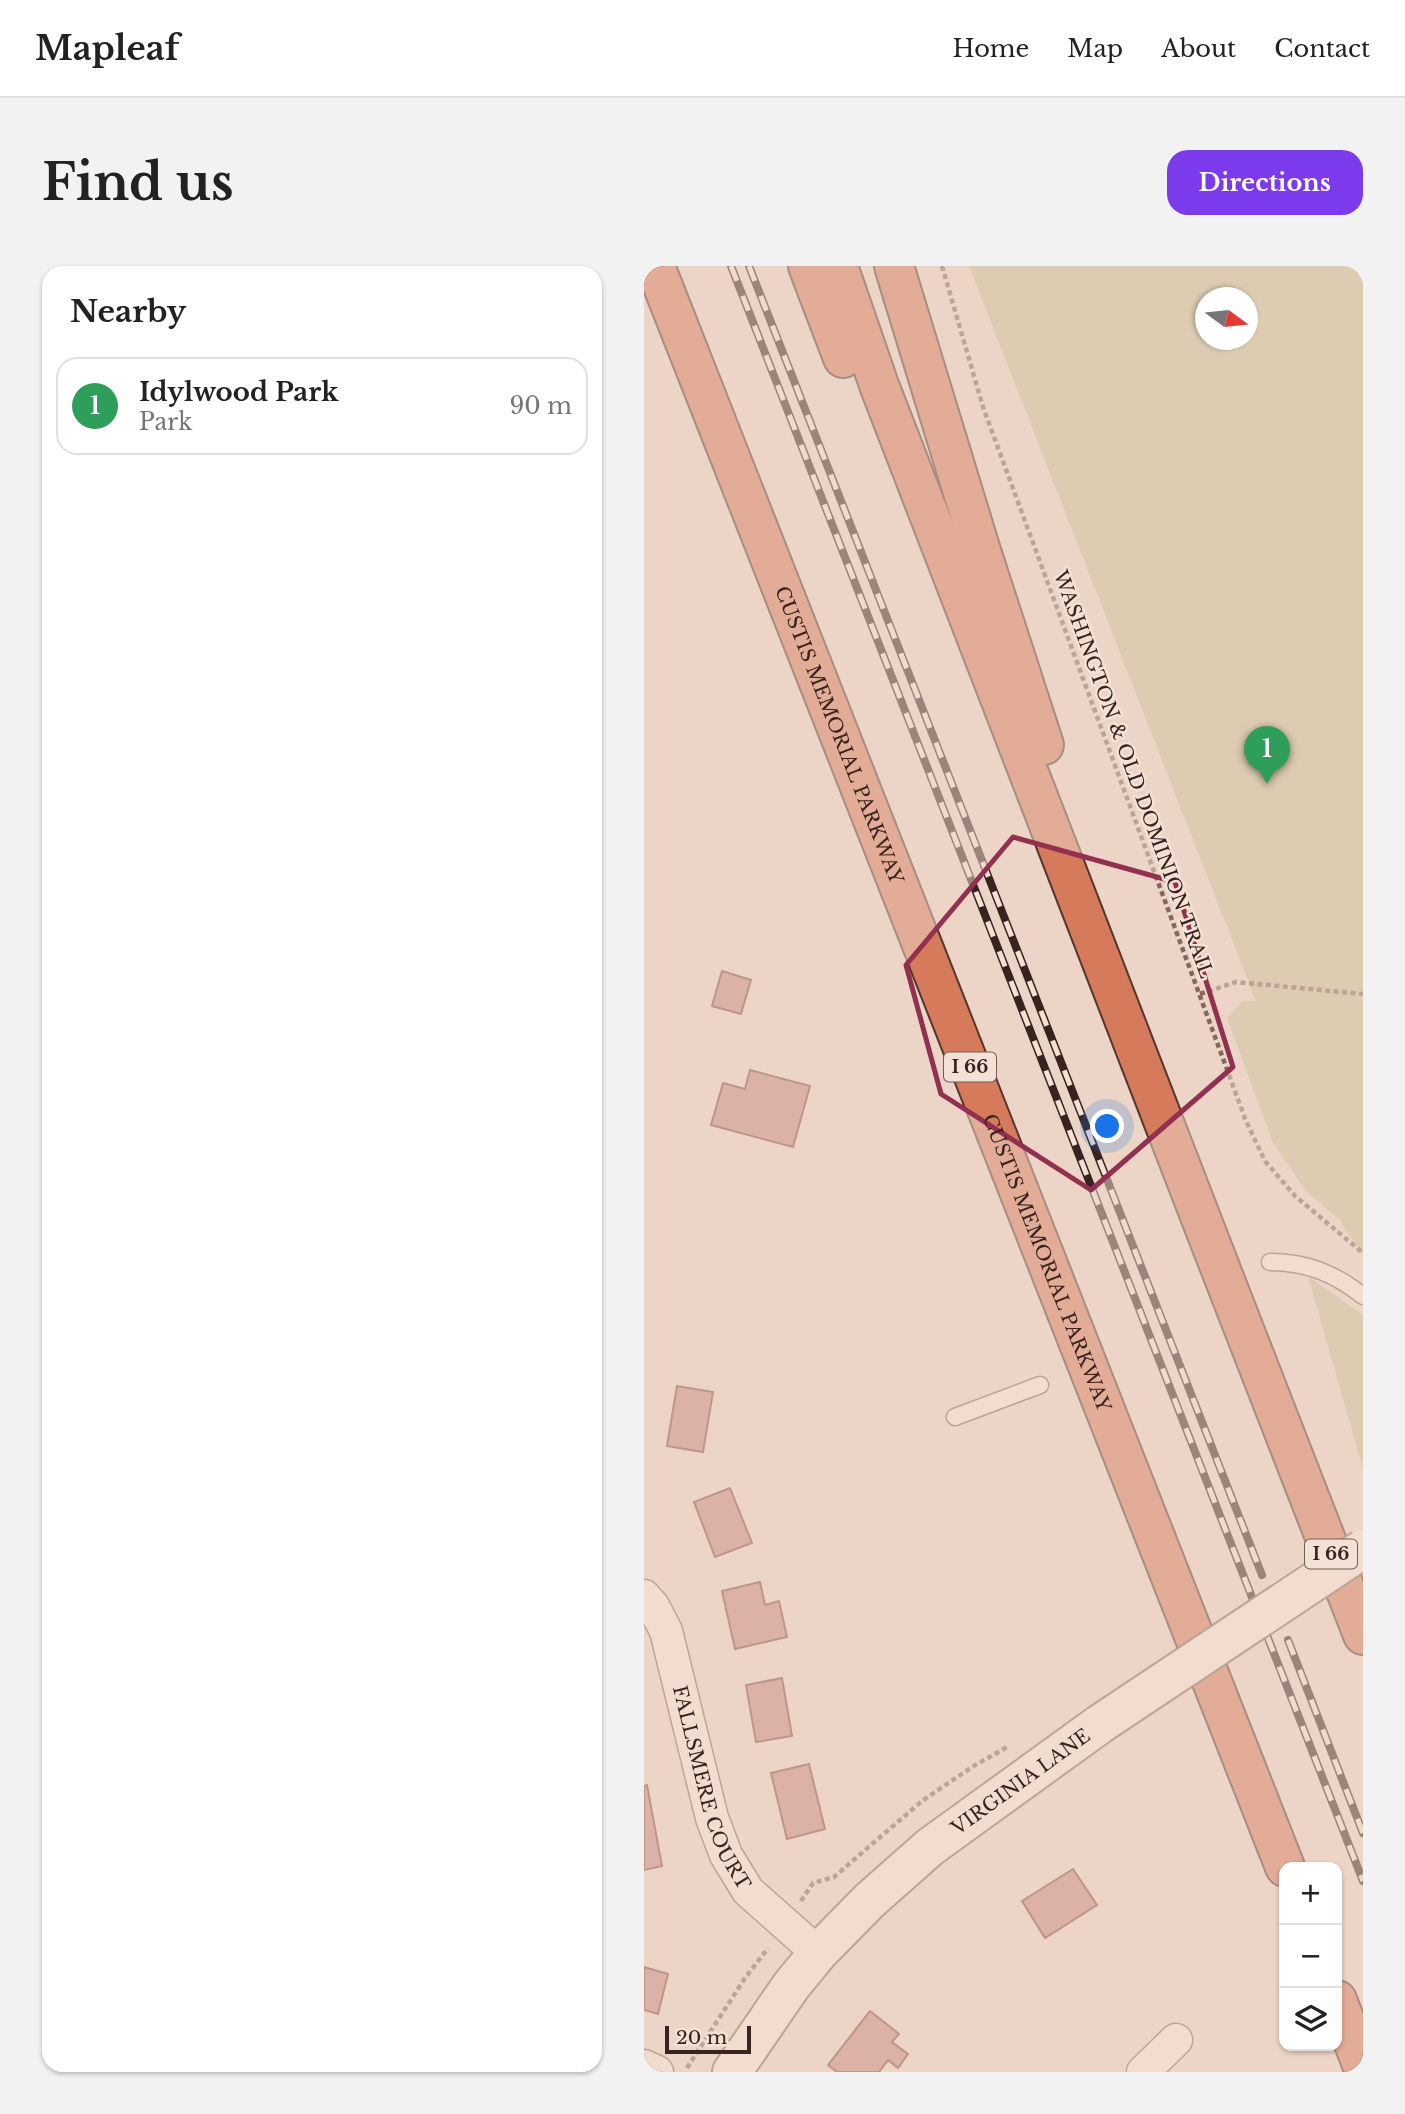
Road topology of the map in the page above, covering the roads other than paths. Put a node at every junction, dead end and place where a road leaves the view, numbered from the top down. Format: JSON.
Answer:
{"nodes":[{"id":1,"x":655,"y":266,"type":"edge"},
{"id":2,"x":808,"y":266,"type":"edge"},
{"id":3,"x":838,"y":266,"type":"edge"},
{"id":4,"x":894,"y":266,"type":"edge"},
{"id":5,"x":899,"y":266,"type":"edge"},
{"id":6,"x":913,"y":327,"type":"junction"},
{"id":7,"x":1179,"y":1160,"type":"junction"},
{"id":8,"x":1270,"y":1262,"type":"dead end"},
{"id":9,"x":1363,"y":1296,"type":"edge"},
{"id":10,"x":1040,"y":1385,"type":"dead end"},
{"id":11,"x":955,"y":1417,"type":"dead end"},
{"id":12,"x":1363,"y":1549,"type":"edge"},
{"id":13,"x":644,"y":1596,"type":"edge"},
{"id":14,"x":1363,"y":1635,"type":"edge"},
{"id":15,"x":1282,"y":1862,"type":"edge"},
{"id":16,"x":818,"y":1953,"type":"junction"},
{"id":17,"x":1342,"y":2013,"type":"edge"},
{"id":18,"x":1176,"y":2040,"type":"dead end"},
{"id":19,"x":644,"y":2066,"type":"edge"},
{"id":20,"x":1363,"y":2067,"type":"edge"},
{"id":21,"x":656,"y":2072,"type":"edge"},
{"id":22,"x":732,"y":2072,"type":"edge"},
{"id":23,"x":1143,"y":2072,"type":"edge"}],
"edges":[{"from":1,"to":15,"type":"highway","name":"CUSTIS MEMORIAL PARKWAY","number":"I 66"},
{"from":2,"to":7,"type":"highway"},
{"from":3,"to":7,"type":"highway","number":"I 66"},
{"from":4,"to":6,"type":"highway"},
{"from":5,"to":6,"type":"highway"},
{"from":6,"to":7,"type":"highway"},
{"from":7,"to":14,"type":"highway","number":"I 66"},
{"from":8,"to":9,"type":"lane"},
{"from":10,"to":11,"type":"lane"},
{"from":12,"to":16,"type":"street","name":"VIRGINIA LANE","bridge":true},
{"from":13,"to":16,"type":"street","name":"FALLSMERE COURT"},
{"from":16,"to":22,"type":"street","name":"VIRGINIA LANE"},
{"from":17,"to":20,"type":"highway"},
{"from":18,"to":23,"type":"street"},
{"from":19,"to":21,"type":"street"}]}
